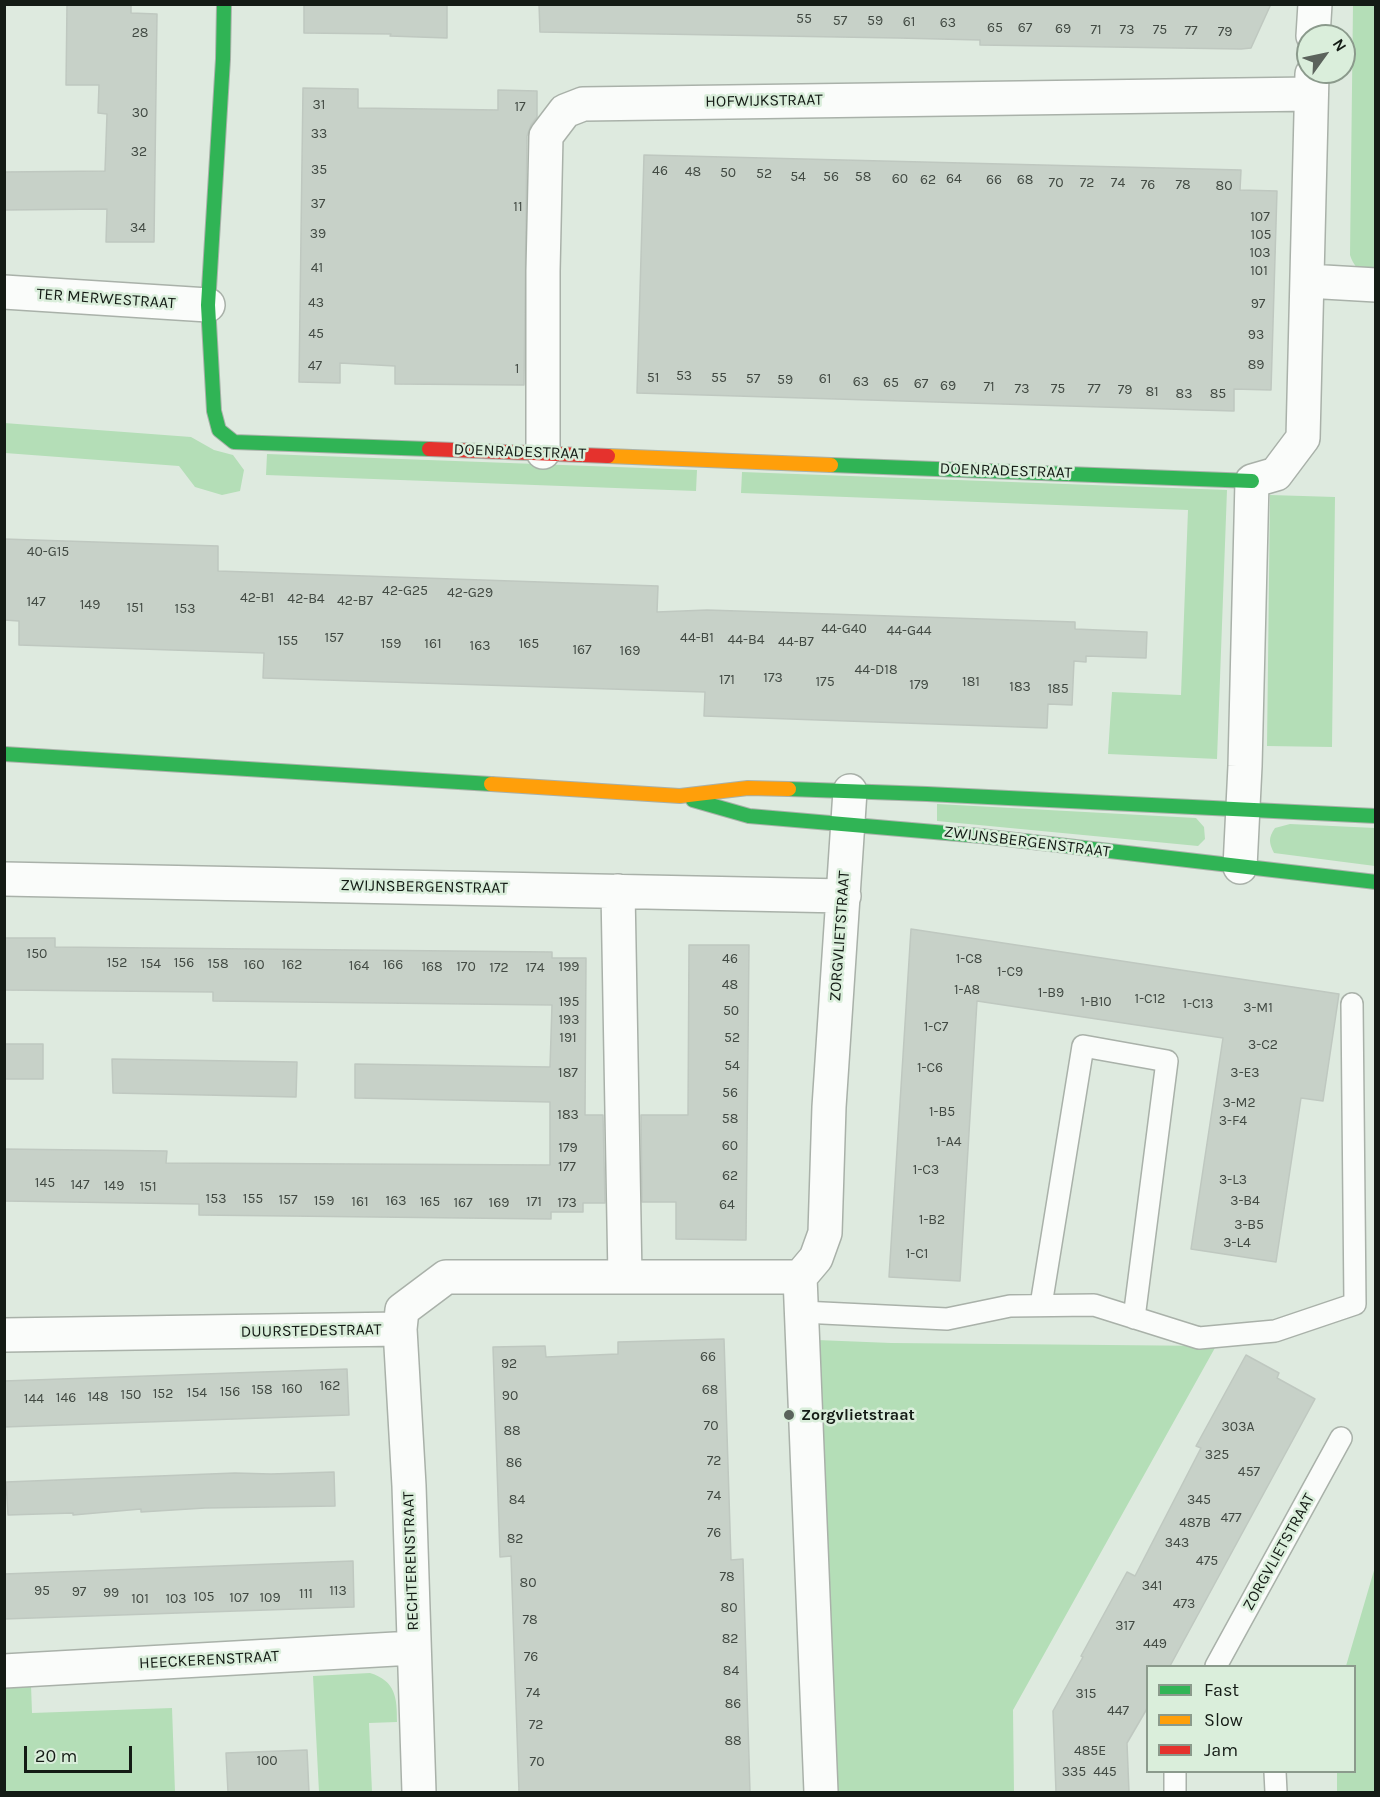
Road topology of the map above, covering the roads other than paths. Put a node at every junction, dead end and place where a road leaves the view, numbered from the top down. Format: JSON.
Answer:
{"nodes":[{"id":1,"x":224,"y":4,"type":"edge"},
{"id":2,"x":1315,"y":4,"type":"edge"},
{"id":3,"x":1314,"y":24,"type":"edge"},
{"id":4,"x":1296,"y":83,"type":"edge"},
{"id":5,"x":1312,"y":84,"type":"edge"},
{"id":6,"x":1307,"y":281,"type":"junction"},
{"id":7,"x":1376,"y":285,"type":"edge"},
{"id":8,"x":4,"y":292,"type":"edge"},
{"id":9,"x":208,"y":305,"type":"junction"},
{"id":10,"x":543,"y":452,"type":"junction"},
{"id":11,"x":1252,"y":480,"type":"junction"},
{"id":12,"x":4,"y":754,"type":"edge"},
{"id":13,"x":850,"y":791,"type":"junction"},
{"id":14,"x":680,"y":796,"type":"junction"},
{"id":15,"x":1243,"y":810,"type":"junction"},
{"id":16,"x":1376,"y":816,"type":"edge"},
{"id":17,"x":848,"y":824,"type":"junction"},
{"id":18,"x":1240,"y":867,"type":"junction"},
{"id":19,"x":4,"y":879,"type":"edge"},
{"id":20,"x":1376,"y":882,"type":"edge"},
{"id":21,"x":618,"y":891,"type":"junction"},
{"id":22,"x":844,"y":896,"type":"junction"},
{"id":23,"x":1352,"y":1004,"type":"dead end"},
{"id":24,"x":626,"y":1277,"type":"junction"},
{"id":25,"x":800,"y":1277,"type":"junction"},
{"id":26,"x":1041,"y":1305,"type":"junction"},
{"id":27,"x":802,"y":1312,"type":"junction"},
{"id":28,"x":1134,"y":1318,"type":"junction"},
{"id":29,"x":400,"y":1329,"type":"junction"},
{"id":30,"x":4,"y":1335,"type":"edge"},
{"id":31,"x":1341,"y":1438,"type":"dead end"},
{"id":32,"x":413,"y":1648,"type":"junction"},
{"id":33,"x":1217,"y":1665,"type":"edge"},
{"id":34,"x":4,"y":1671,"type":"edge"},
{"id":35,"x":1175,"y":1773,"type":"edge"},
{"id":36,"x":1275,"y":1773,"type":"edge"},
{"id":37,"x":419,"y":1792,"type":"edge"},
{"id":38,"x":821,"y":1792,"type":"edge"},
{"id":39,"x":1175,"y":1792,"type":"edge"},
{"id":40,"x":1276,"y":1792,"type":"edge"}],
"edges":[{"from":1,"to":9,"type":"street","name":"DOENRADESTRAAT"},
{"from":2,"to":3,"type":"street"},
{"from":4,"to":10,"type":"street","name":"HOFWIJKSTRAAT"},
{"from":5,"to":6,"type":"street","name":"DOENRADESTRAAT"},
{"from":6,"to":7,"type":"street"},
{"from":6,"to":11,"type":"street","name":"DOENRADESTRAAT"},
{"from":8,"to":9,"type":"street","name":"TER MERWESTRAAT"},
{"from":9,"to":10,"type":"street","name":"DOENRADESTRAAT"},
{"from":10,"to":11,"type":"street","name":"DOENRADESTRAAT"},
{"from":11,"to":15,"type":"street"},
{"from":12,"to":14,"type":"street","name":"ZWIJNSBERGENSTRAAT"},
{"from":13,"to":14,"type":"street","name":"ZWIJNSBERGENSTRAAT"},
{"from":13,"to":15,"type":"street","name":"ZWIJNSBERGENSTRAAT"},
{"from":13,"to":17,"type":"street","name":"ZORGVLIETSTRAAT"},
{"from":14,"to":17,"type":"street","name":"ZWIJNSBERGENSTRAAT"},
{"from":15,"to":16,"type":"street","name":"ZWIJNSBERGENSTRAAT"},
{"from":15,"to":18,"type":"street"},
{"from":17,"to":18,"type":"street","name":"ZWIJNSBERGENSTRAAT"},
{"from":17,"to":22,"type":"street","name":"ZORGVLIETSTRAAT"},
{"from":18,"to":20,"type":"street","name":"ZWIJNSBERGENSTRAAT"},
{"from":19,"to":21,"type":"street","name":"ZWIJNSBERGENSTRAAT"},
{"from":21,"to":22,"type":"street","name":"ZWIJNSBERGENSTRAAT"},
{"from":21,"to":24,"type":"street"},
{"from":22,"to":25,"type":"street","name":"ZORGVLIETSTRAAT"},
{"from":23,"to":28,"type":"lane"},
{"from":24,"to":25,"type":"street","name":"DUURSTEDESTRAAT"},
{"from":24,"to":29,"type":"street","name":"DUURSTEDESTRAAT"},
{"from":25,"to":27,"type":"street"},
{"from":26,"to":27,"type":"lane"},
{"from":26,"to":28,"type":"lane"},
{"from":26,"to":28,"type":"lane"},
{"from":27,"to":38,"type":"street"},
{"from":29,"to":30,"type":"street","name":"DUURSTEDESTRAAT"},
{"from":29,"to":32,"type":"street","name":"RECHTERENSTRAAT"},
{"from":31,"to":33,"type":"lane","name":"ZORGVLIETSTRAAT"},
{"from":32,"to":34,"type":"street","name":"HEECKERENSTRAAT"},
{"from":32,"to":37,"type":"street","name":"RECHTERENSTRAAT"},
{"from":35,"to":39,"type":"lane"},
{"from":36,"to":40,"type":"lane"}]}
